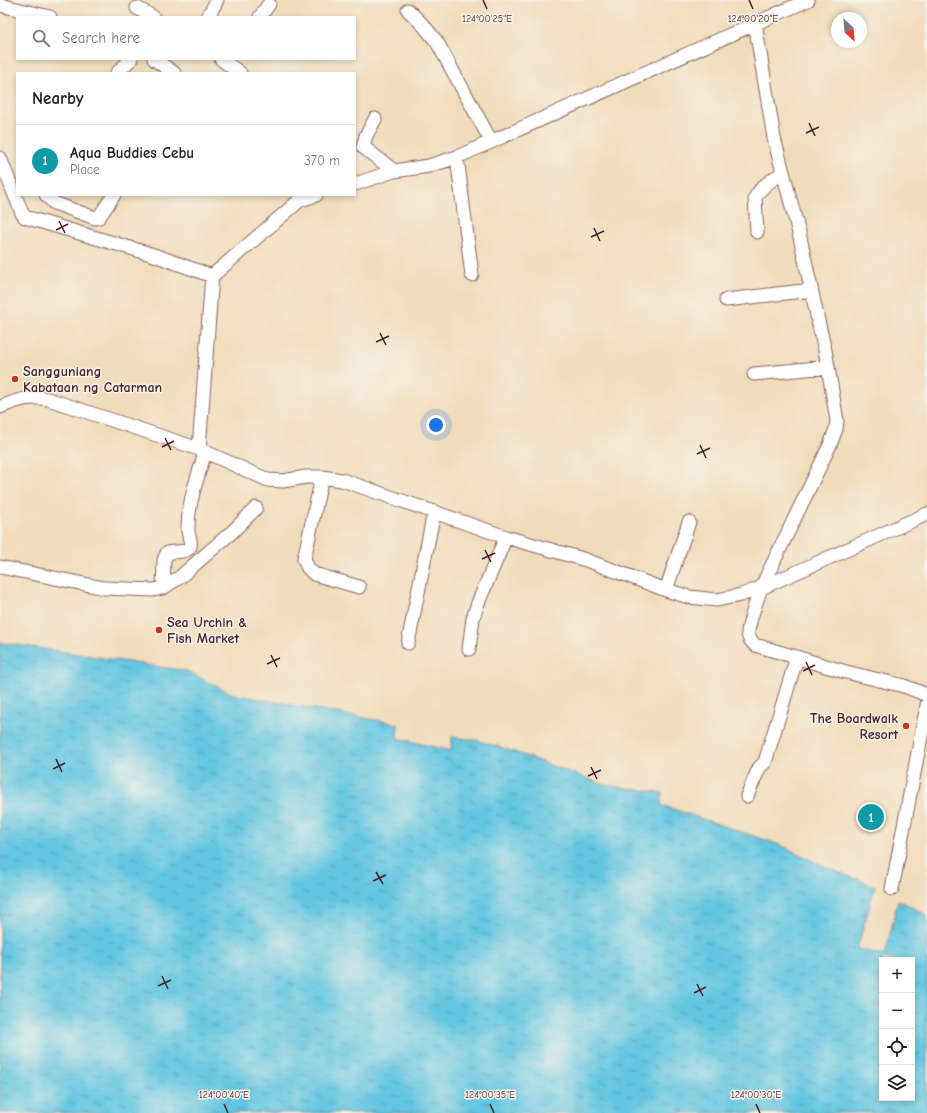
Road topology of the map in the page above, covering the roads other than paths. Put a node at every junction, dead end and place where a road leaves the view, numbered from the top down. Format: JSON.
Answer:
{"nodes":[{"id":1,"x":217,"y":0,"type":"edge"},
{"id":2,"x":808,"y":0,"type":"edge"},
{"id":3,"x":269,"y":4,"type":"dead end"},
{"id":4,"x":0,"y":5,"type":"edge"},
{"id":5,"x":137,"y":8,"type":"edge"},
{"id":6,"x":408,"y":10,"type":"dead end"},
{"id":7,"x":46,"y":16,"type":"edge"},
{"id":8,"x":151,"y":16,"type":"edge"},
{"id":9,"x":209,"y":16,"type":"edge"},
{"id":10,"x":261,"y":16,"type":"edge"},
{"id":11,"x":755,"y":23,"type":"junction"},
{"id":12,"x":129,"y":60,"type":"edge"},
{"id":13,"x":155,"y":60,"type":"edge"},
{"id":14,"x":228,"y":61,"type":"edge"},
{"id":15,"x":118,"y":72,"type":"edge"},
{"id":16,"x":173,"y":72,"type":"edge"},
{"id":17,"x":239,"y":72,"type":"edge"},
{"id":18,"x":375,"y":120,"type":"dead end"},
{"id":19,"x":491,"y":141,"type":"junction"},
{"id":20,"x":457,"y":157,"type":"junction"},
{"id":21,"x":0,"y":158,"type":"edge"},
{"id":22,"x":394,"y":171,"type":"junction"},
{"id":23,"x":783,"y":173,"type":"junction"},
{"id":24,"x":356,"y":184,"type":"edge"},
{"id":25,"x":47,"y":196,"type":"edge"},
{"id":26,"x":113,"y":196,"type":"edge"},
{"id":27,"x":313,"y":196,"type":"edge"},
{"id":28,"x":757,"y":232,"type":"dead end"},
{"id":29,"x":472,"y":275,"type":"dead end"},
{"id":30,"x":212,"y":276,"type":"junction"},
{"id":31,"x":811,"y":290,"type":"junction"},
{"id":32,"x":726,"y":300,"type":"dead end"},
{"id":33,"x":828,"y":367,"type":"junction"},
{"id":34,"x":754,"y":374,"type":"dead end"},
{"id":35,"x":0,"y":407,"type":"edge"},
{"id":36,"x":202,"y":450,"type":"junction"},
{"id":37,"x":322,"y":477,"type":"junction"},
{"id":38,"x":256,"y":508,"type":"dead end"},
{"id":39,"x":434,"y":512,"type":"junction"},
{"id":40,"x":927,"y":514,"type":"edge"},
{"id":41,"x":689,"y":522,"type":"dead end"},
{"id":42,"x":506,"y":537,"type":"junction"},
{"id":43,"x":0,"y":567,"type":"edge"},
{"id":44,"x":163,"y":588,"type":"junction"},
{"id":45,"x":359,"y":588,"type":"dead end"},
{"id":46,"x":761,"y":588,"type":"junction"},
{"id":47,"x":666,"y":590,"type":"junction"},
{"id":48,"x":408,"y":644,"type":"dead end"},
{"id":49,"x":469,"y":649,"type":"dead end"},
{"id":50,"x":797,"y":657,"type":"junction"},
{"id":51,"x":927,"y":695,"type":"edge"},
{"id":52,"x":927,"y":705,"type":"edge"},
{"id":53,"x":747,"y":796,"type":"dead end"},
{"id":54,"x":892,"y":889,"type":"dead end"}],
"edges":[{"from":1,"to":9,"type":"street"},
{"from":2,"to":11,"type":"street"},
{"from":3,"to":10,"type":"street"},
{"from":4,"to":7,"type":"street"},
{"from":5,"to":8,"type":"street"},
{"from":6,"to":19,"type":"street"},
{"from":11,"to":19,"type":"street"},
{"from":11,"to":23,"type":"street"},
{"from":12,"to":15,"type":"street"},
{"from":13,"to":16,"type":"street"},
{"from":14,"to":17,"type":"street"},
{"from":18,"to":22,"type":"street"},
{"from":19,"to":20,"type":"street"},
{"from":20,"to":22,"type":"street"},
{"from":20,"to":29,"type":"street"},
{"from":21,"to":30,"type":"street"},
{"from":22,"to":24,"type":"street"},
{"from":23,"to":28,"type":"street"},
{"from":23,"to":31,"type":"street"},
{"from":25,"to":26,"type":"street"},
{"from":27,"to":30,"type":"street"},
{"from":30,"to":36,"type":"street"},
{"from":31,"to":32,"type":"street"},
{"from":31,"to":33,"type":"street"},
{"from":33,"to":34,"type":"street"},
{"from":33,"to":46,"type":"street"},
{"from":35,"to":36,"type":"street"},
{"from":36,"to":37,"type":"street"},
{"from":36,"to":44,"type":"street"},
{"from":37,"to":39,"type":"street"},
{"from":37,"to":45,"type":"street"},
{"from":38,"to":44,"type":"street"},
{"from":39,"to":42,"type":"street"},
{"from":39,"to":48,"type":"street"},
{"from":40,"to":46,"type":"street"},
{"from":41,"to":47,"type":"street"},
{"from":42,"to":47,"type":"street"},
{"from":42,"to":49,"type":"street"},
{"from":43,"to":44,"type":"street"},
{"from":46,"to":47,"type":"street"},
{"from":46,"to":50,"type":"street"},
{"from":50,"to":51,"type":"street"},
{"from":50,"to":53,"type":"street"},
{"from":52,"to":54,"type":"street"}]}
